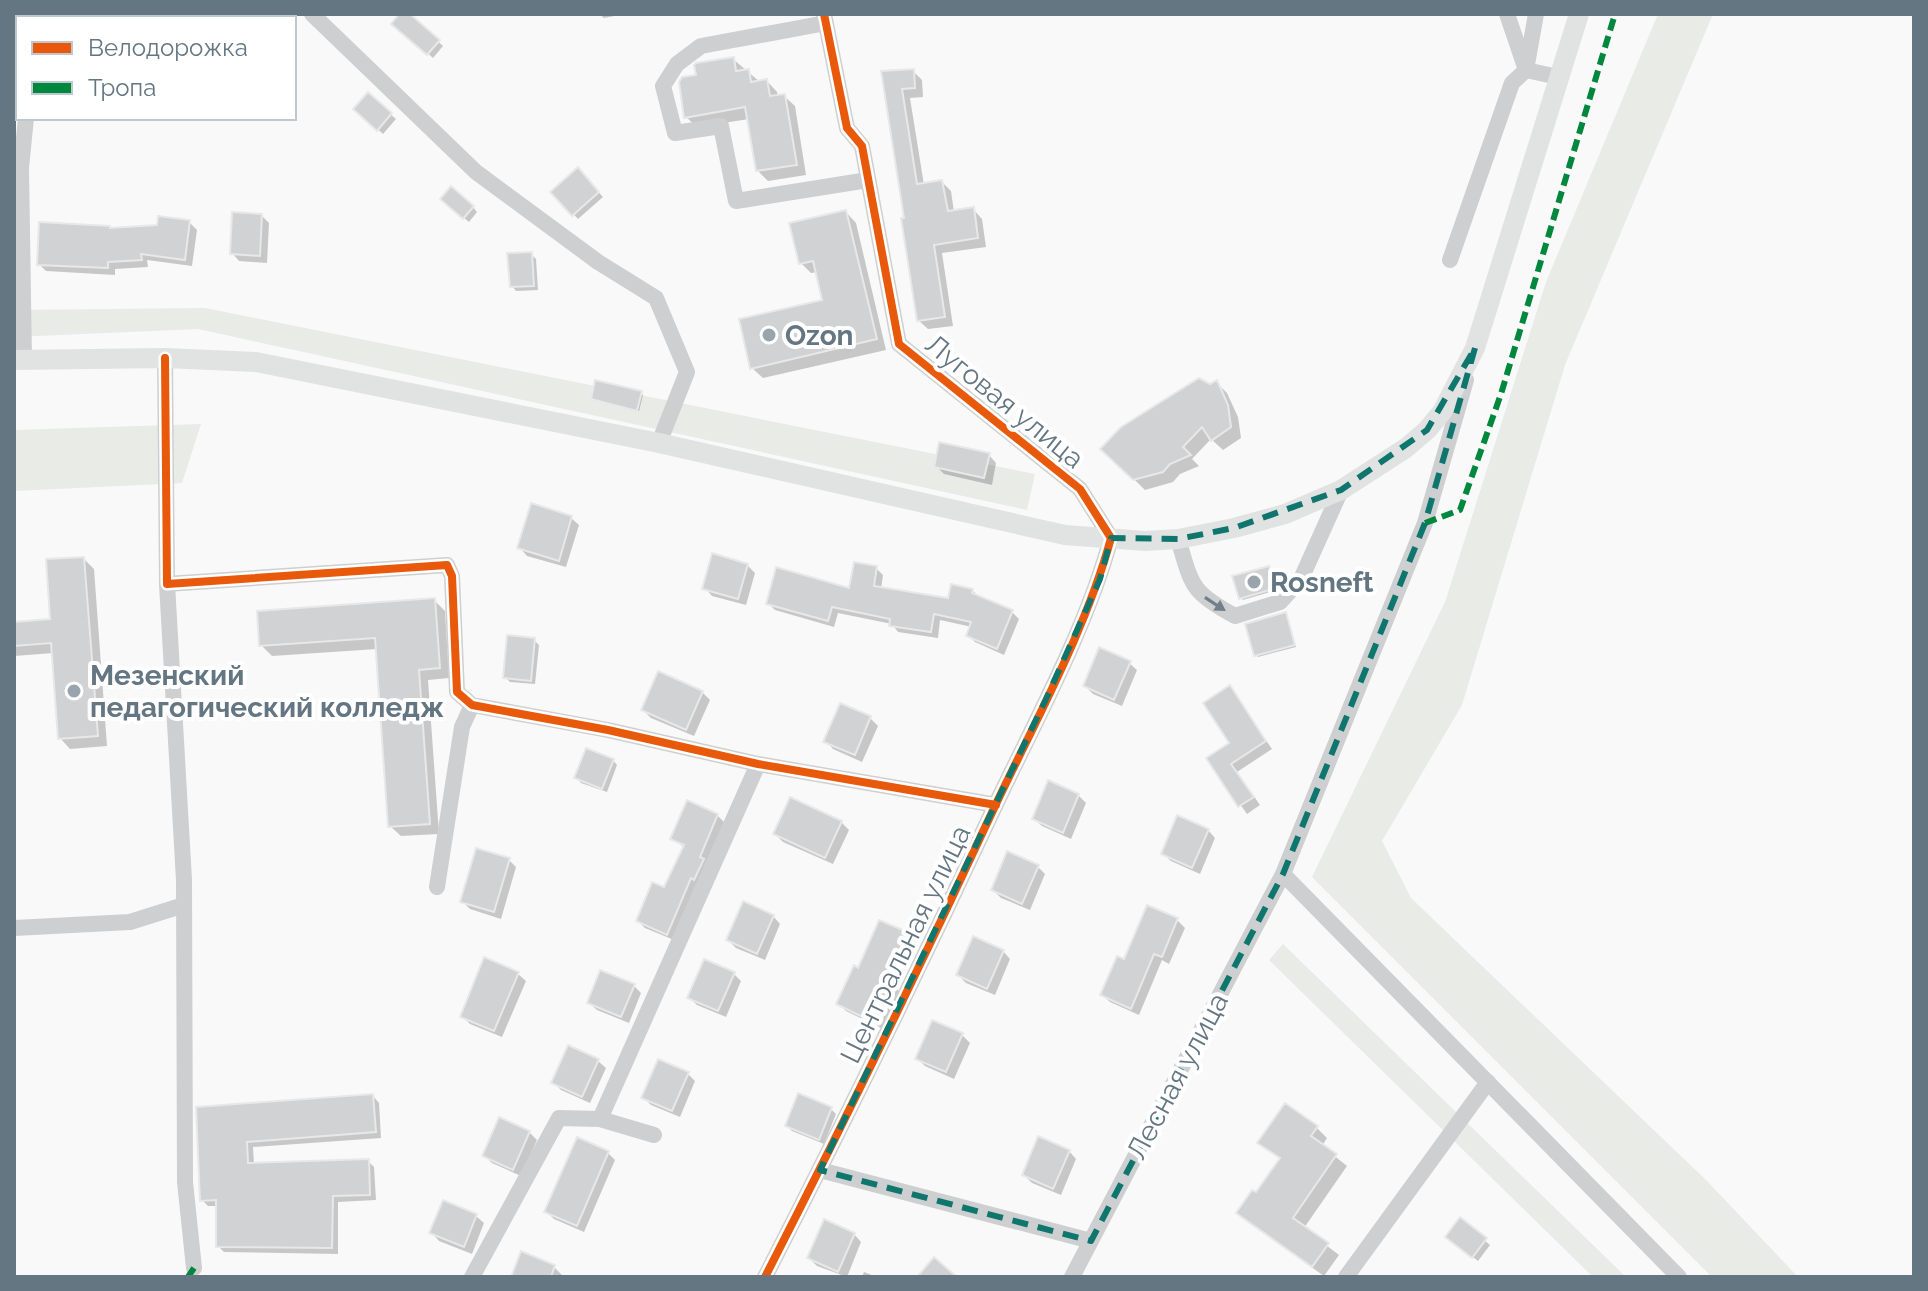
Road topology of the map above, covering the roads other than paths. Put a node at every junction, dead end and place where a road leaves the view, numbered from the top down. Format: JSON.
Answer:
{"nodes":[{"id":1,"x":312,"y":14,"type":"edge"},
{"id":2,"x":1507,"y":14,"type":"edge"},
{"id":3,"x":1536,"y":14,"type":"edge"},
{"id":4,"x":1579,"y":14,"type":"edge"},
{"id":5,"x":825,"y":19,"type":"edge"},
{"id":6,"x":1526,"y":70,"type":"junction"},
{"id":7,"x":1558,"y":77,"type":"junction"},
{"id":8,"x":26,"y":120,"type":"edge"},
{"id":9,"x":868,"y":180,"type":"junction"},
{"id":10,"x":1450,"y":260,"type":"dead end"},
{"id":11,"x":1475,"y":348,"type":"junction"},
{"id":12,"x":165,"y":358,"type":"junction"},
{"id":13,"x":19,"y":360,"type":"edge"},
{"id":14,"x":659,"y":443,"type":"junction"},
{"id":15,"x":1341,"y":490,"type":"junction"},
{"id":16,"x":1111,"y":538,"type":"junction"},
{"id":17,"x":1178,"y":539,"type":"junction"},
{"id":18,"x":167,"y":584,"type":"junction"},
{"id":19,"x":472,"y":705,"type":"junction"},
{"id":20,"x":758,"y":764,"type":"junction"},
{"id":21,"x":996,"y":805,"type":"junction"},
{"id":22,"x":1283,"y":874,"type":"junction"},
{"id":23,"x":437,"y":887,"type":"dead end"},
{"id":24,"x":184,"y":905,"type":"junction"},
{"id":25,"x":14,"y":928,"type":"edge"},
{"id":26,"x":1488,"y":1082,"type":"junction"},
{"id":27,"x":600,"y":1119,"type":"junction"},
{"id":28,"x":654,"y":1135,"type":"dead end"},
{"id":29,"x":820,"y":1170,"type":"junction"},
{"id":30,"x":1091,"y":1241,"type":"junction"},
{"id":31,"x":194,"y":1268,"type":"dead end"},
{"id":32,"x":1677,"y":1276,"type":"edge"},
{"id":33,"x":472,"y":1277,"type":"edge"},
{"id":34,"x":765,"y":1277,"type":"edge"},
{"id":35,"x":1072,"y":1277,"type":"edge"},
{"id":36,"x":1346,"y":1277,"type":"edge"}],
"edges":[{"from":1,"to":14,"type":"street"},
{"from":2,"to":6,"type":"street"},
{"from":3,"to":6,"type":"street"},
{"from":4,"to":7,"type":"main road"},
{"from":5,"to":9,"type":"street","name":"Луговая улица"},
{"from":5,"to":9,"type":"street"},
{"from":6,"to":7,"type":"street"},
{"from":6,"to":10,"type":"street"},
{"from":7,"to":11,"type":"main road"},
{"from":8,"to":13,"type":"street"},
{"from":9,"to":16,"type":"street","name":"Луговая улица"},
{"from":11,"to":15,"type":"main road"},
{"from":11,"to":22,"type":"street","name":"Лесная улица"},
{"from":12,"to":13,"type":"main road"},
{"from":12,"to":14,"type":"main road"},
{"from":12,"to":18,"type":"street"},
{"from":14,"to":16,"type":"main road"},
{"from":15,"to":17,"type":"main road"},
{"from":17,"to":15,"type":"street","one_way":true},
{"from":16,"to":17,"type":"main road"},
{"from":16,"to":21,"type":"street","name":"Центральная улица"},
{"from":18,"to":19,"type":"street"},
{"from":18,"to":24,"type":"street"},
{"from":19,"to":20,"type":"street"},
{"from":19,"to":23,"type":"street"},
{"from":20,"to":21,"type":"street"},
{"from":20,"to":27,"type":"street"},
{"from":21,"to":29,"type":"street","name":"Центральная улица"},
{"from":22,"to":26,"type":"street"},
{"from":22,"to":30,"type":"street","name":"Лесная улица"},
{"from":24,"to":25,"type":"street"},
{"from":24,"to":31,"type":"street"},
{"from":26,"to":32,"type":"street"},
{"from":26,"to":36,"type":"street"},
{"from":27,"to":28,"type":"street"},
{"from":27,"to":33,"type":"street"},
{"from":29,"to":30,"type":"street"},
{"from":29,"to":34,"type":"street","name":"Центральная улица"},
{"from":30,"to":35,"type":"street","name":"Лесная улица"}]}
